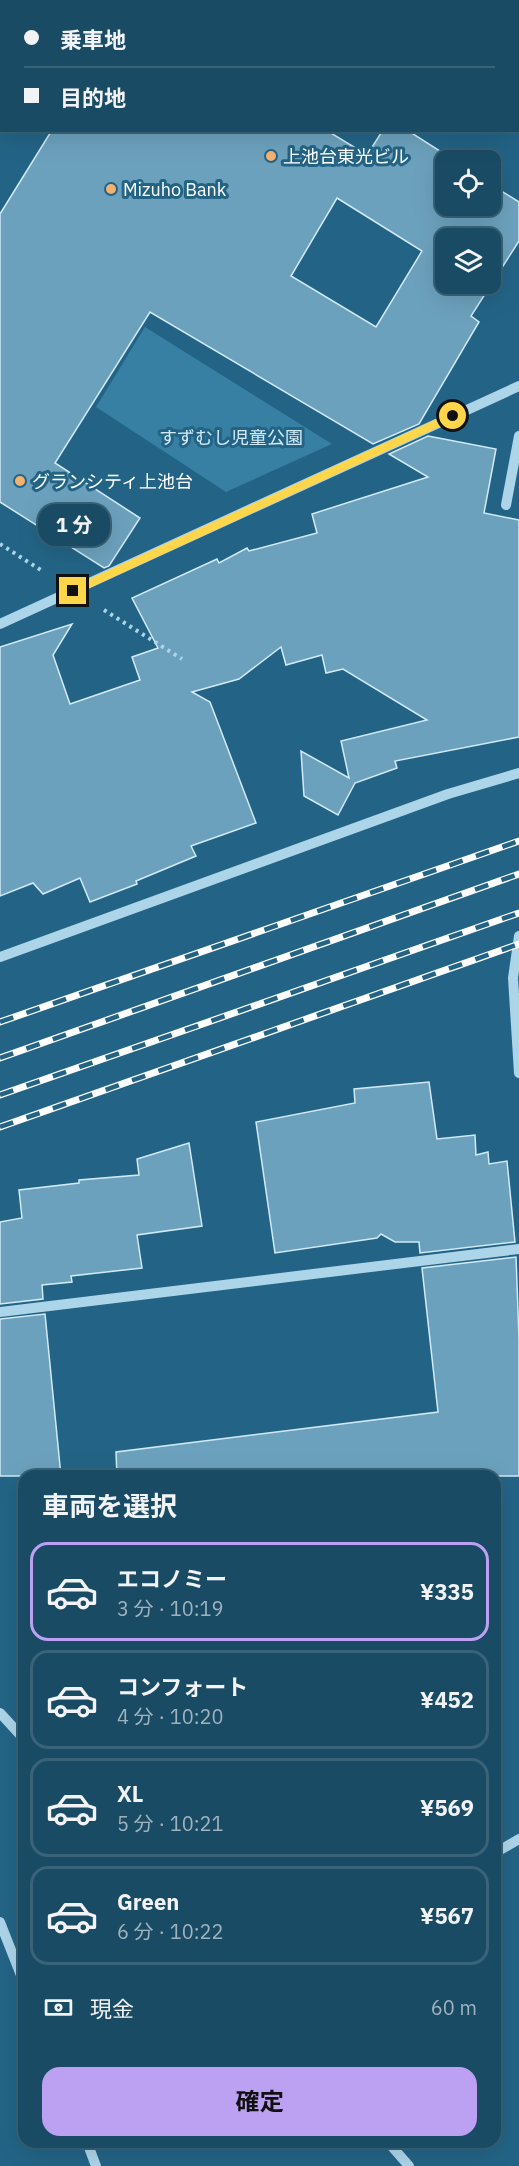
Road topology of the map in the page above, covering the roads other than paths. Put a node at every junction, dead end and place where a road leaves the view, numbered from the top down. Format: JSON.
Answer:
{"nodes":[{"id":1,"x":518,"y":389,"type":"edge"},
{"id":2,"x":519,"y":436,"type":"edge"},
{"id":3,"x":506,"y":505,"type":"dead end"},
{"id":4,"x":0,"y":624,"type":"edge"},
{"id":5,"x":519,"y":773,"type":"edge"},
{"id":6,"x":519,"y":936,"type":"edge"},
{"id":7,"x":0,"y":957,"type":"edge"},
{"id":8,"x":518,"y":1025,"type":"edge"},
{"id":9,"x":519,"y":1073,"type":"edge"},
{"id":10,"x":519,"y":1249,"type":"edge"},
{"id":11,"x":0,"y":1312,"type":"edge"},
{"id":12,"x":0,"y":1713,"type":"edge"},
{"id":13,"x":18,"y":1732,"type":"edge"},
{"id":14,"x":519,"y":1839,"type":"edge"},
{"id":15,"x":501,"y":1850,"type":"edge"},
{"id":16,"x":0,"y":1922,"type":"edge"},
{"id":17,"x":18,"y":1968,"type":"edge"},
{"id":18,"x":89,"y":2148,"type":"edge"},
{"id":19,"x":393,"y":2148,"type":"edge"},
{"id":20,"x":96,"y":2166,"type":"edge"},
{"id":21,"x":409,"y":2166,"type":"edge"}],
"edges":[{"from":1,"to":4,"type":"street"},
{"from":2,"to":3,"type":"street"},
{"from":5,"to":7,"type":"street"},
{"from":6,"to":8,"type":"street"},
{"from":8,"to":9,"type":"street"},
{"from":10,"to":11,"type":"street"},
{"from":12,"to":13,"type":"street"},
{"from":14,"to":15,"type":"street"},
{"from":16,"to":17,"type":"street"},
{"from":18,"to":20,"type":"street"},
{"from":19,"to":21,"type":"street"}]}
